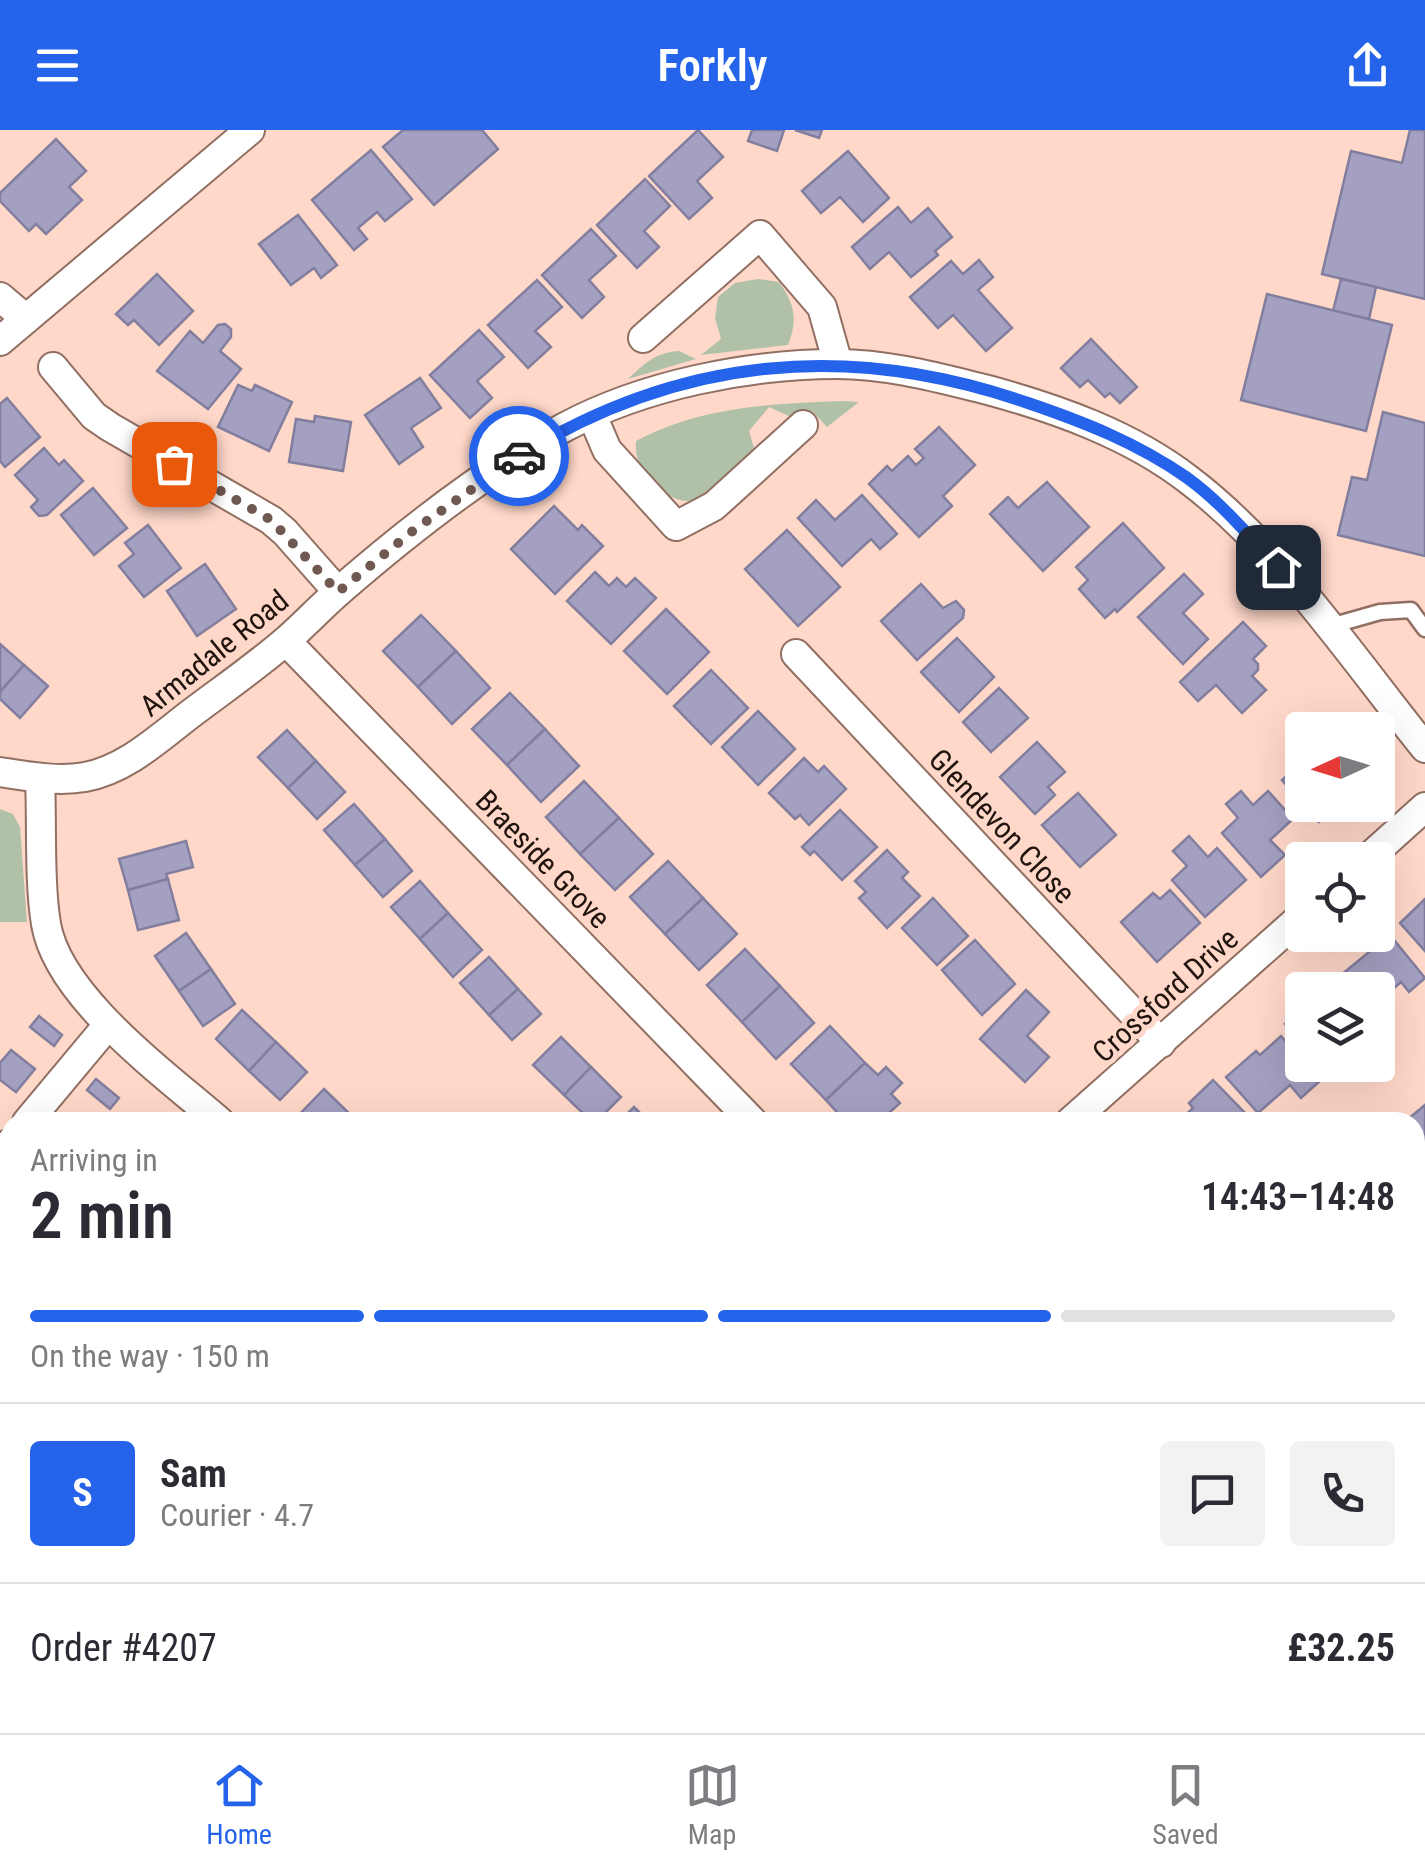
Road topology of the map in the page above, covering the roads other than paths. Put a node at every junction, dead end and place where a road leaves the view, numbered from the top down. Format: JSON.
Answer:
{"nodes":[{"id":1,"x":250,"y":130,"type":"edge"},
{"id":2,"x":0,"y":297,"type":"edge"},
{"id":3,"x":26,"y":320,"type":"junction"},
{"id":4,"x":643,"y":338,"type":"dead end"},
{"id":5,"x":0,"y":341,"type":"edge"},
{"id":6,"x":838,"y":364,"type":"junction"},
{"id":7,"x":54,"y":367,"type":"dead end"},
{"id":8,"x":592,"y":415,"type":"junction"},
{"id":9,"x":803,"y":425,"type":"dead end"},
{"id":10,"x":338,"y":592,"type":"junction"},
{"id":11,"x":1328,"y":626,"type":"junction"},
{"id":12,"x":1425,"y":629,"type":"edge"},
{"id":13,"x":286,"y":641,"type":"junction"},
{"id":14,"x":796,"y":654,"type":"dead end"},
{"id":15,"x":1425,"y":748,"type":"edge"},
{"id":16,"x":0,"y":772,"type":"edge"},
{"id":17,"x":40,"y":778,"type":"junction"},
{"id":18,"x":1425,"y":807,"type":"edge"},
{"id":19,"x":1386,"y":842,"type":"edge"},
{"id":20,"x":1285,"y":931,"type":"edge"},
{"id":21,"x":108,"y":1025,"type":"junction"},
{"id":22,"x":1161,"y":1043,"type":"junction"},
{"id":23,"x":35,"y":1112,"type":"edge"},
{"id":24,"x":208,"y":1112,"type":"edge"},
{"id":25,"x":743,"y":1112,"type":"edge"},
{"id":26,"x":1082,"y":1112,"type":"edge"}],
"edges":[{"from":1,"to":3,"type":"street"},
{"from":2,"to":3,"type":"street"},
{"from":3,"to":5,"type":"street"},
{"from":4,"to":6,"type":"street"},
{"from":6,"to":8,"type":"street","name":"Armadale Road"},
{"from":6,"to":11,"type":"street","name":"Armadale Road"},
{"from":7,"to":10,"type":"street"},
{"from":8,"to":9,"type":"street"},
{"from":8,"to":10,"type":"street","name":"Armadale Road"},
{"from":10,"to":13,"type":"street","name":"Armadale Road"},
{"from":11,"to":12,"type":"lane"},
{"from":11,"to":15,"type":"street","name":"Armadale Road"},
{"from":13,"to":17,"type":"street","name":"Armadale Road"},
{"from":13,"to":25,"type":"street","name":"Braeside Grove"},
{"from":14,"to":22,"type":"street","name":"Glendevon Close"},
{"from":16,"to":17,"type":"street","name":"Armadale Road"},
{"from":17,"to":21,"type":"street"},
{"from":18,"to":19,"type":"street"},
{"from":20,"to":22,"type":"street","name":"Crossford Drive"},
{"from":21,"to":23,"type":"street"},
{"from":21,"to":24,"type":"street"},
{"from":22,"to":26,"type":"street","name":"Crossford Drive"}]}
